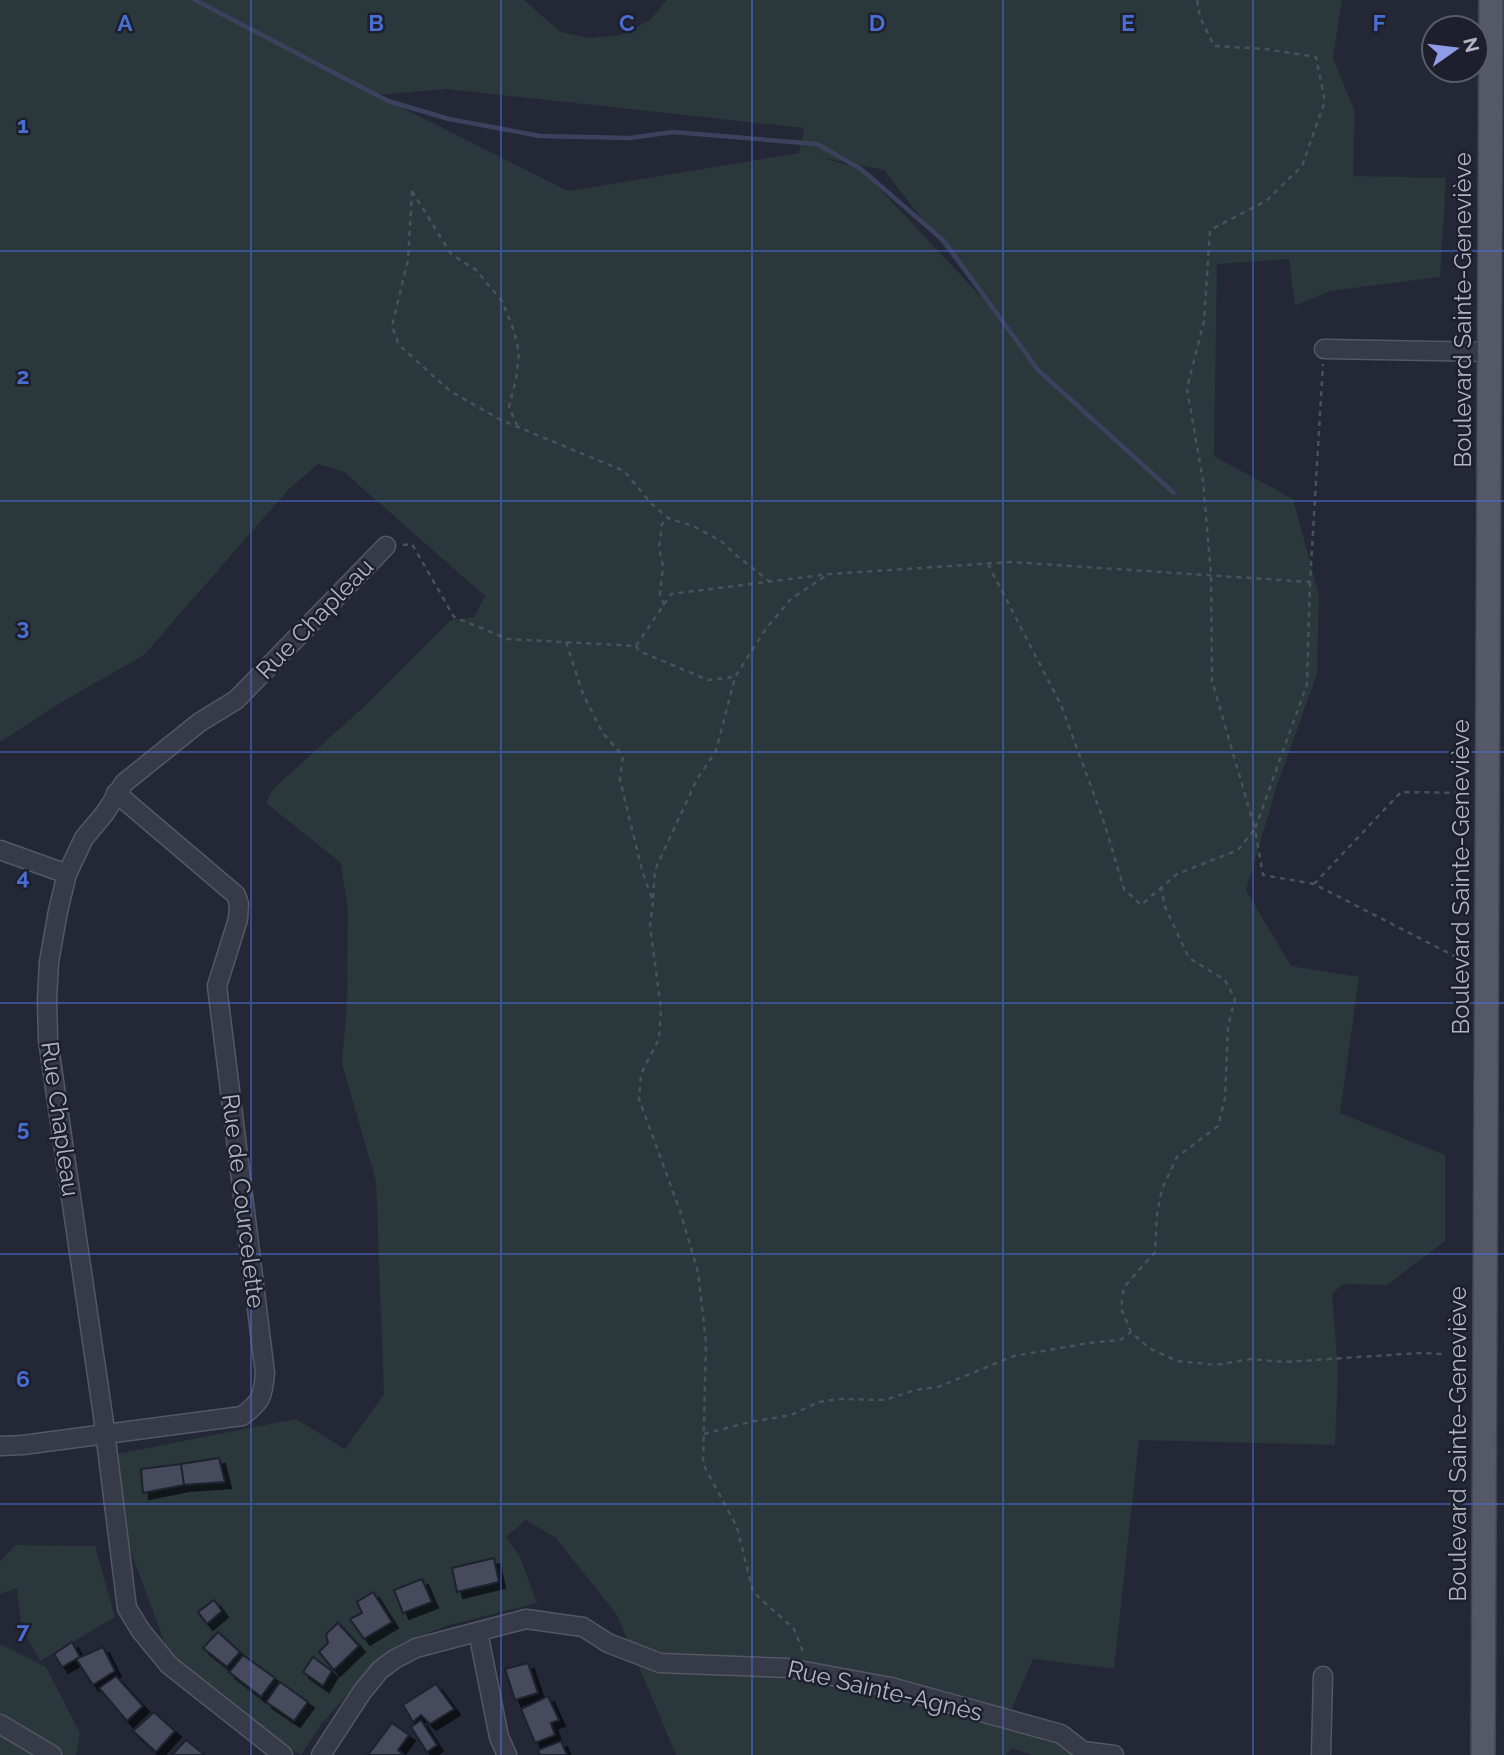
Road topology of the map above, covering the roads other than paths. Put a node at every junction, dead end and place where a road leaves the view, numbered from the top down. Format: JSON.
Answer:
{"nodes":[{"id":1,"x":1491,"y":0,"type":"edge"},
{"id":2,"x":1324,"y":349,"type":"road end"},
{"id":3,"x":1490,"y":352,"type":"junction"},
{"id":4,"x":386,"y":546,"type":"road end"},
{"id":5,"x":117,"y":793,"type":"junction"},
{"id":6,"x":0,"y":850,"type":"edge"},
{"id":7,"x":67,"y":874,"type":"junction"},
{"id":8,"x":105,"y":1433,"type":"junction"},
{"id":9,"x":0,"y":1446,"type":"edge"},
{"id":10,"x":478,"y":1632,"type":"junction"},
{"id":11,"x":1323,"y":1676,"type":"dead end"},
{"id":12,"x":0,"y":1724,"type":"edge"},
{"id":13,"x":52,"y":1755,"type":"edge"},
{"id":14,"x":283,"y":1755,"type":"edge"},
{"id":15,"x":321,"y":1755,"type":"edge"},
{"id":16,"x":507,"y":1755,"type":"edge"},
{"id":17,"x":1114,"y":1755,"type":"edge"},
{"id":18,"x":1321,"y":1755,"type":"edge"},
{"id":19,"x":1483,"y":1755,"type":"edge"}],
"edges":[{"from":1,"to":3,"type":"main road","name":"Boulevard Sainte-Geneviève"},
{"from":2,"to":3,"type":"street"},
{"from":3,"to":19,"type":"main road","name":"Boulevard Sainte-Geneviève"},
{"from":4,"to":5,"type":"street","name":"Rue Chapleau"},
{"from":5,"to":7,"type":"street","name":"Rue Chapleau"},
{"from":5,"to":8,"type":"street","name":"Rue de Courcelette"},
{"from":6,"to":7,"type":"street"},
{"from":7,"to":8,"type":"street","name":"Rue Chapleau"},
{"from":8,"to":9,"type":"street","name":"Rue de Courcelette"},
{"from":8,"to":14,"type":"street","name":"Rue Chapleau"},
{"from":10,"to":15,"type":"street","name":"Rue Sainte-Agnès"},
{"from":10,"to":16,"type":"street"},
{"from":10,"to":17,"type":"street","name":"Rue Sainte-Agnès"},
{"from":11,"to":18,"type":"street"},
{"from":12,"to":13,"type":"street"}]}
